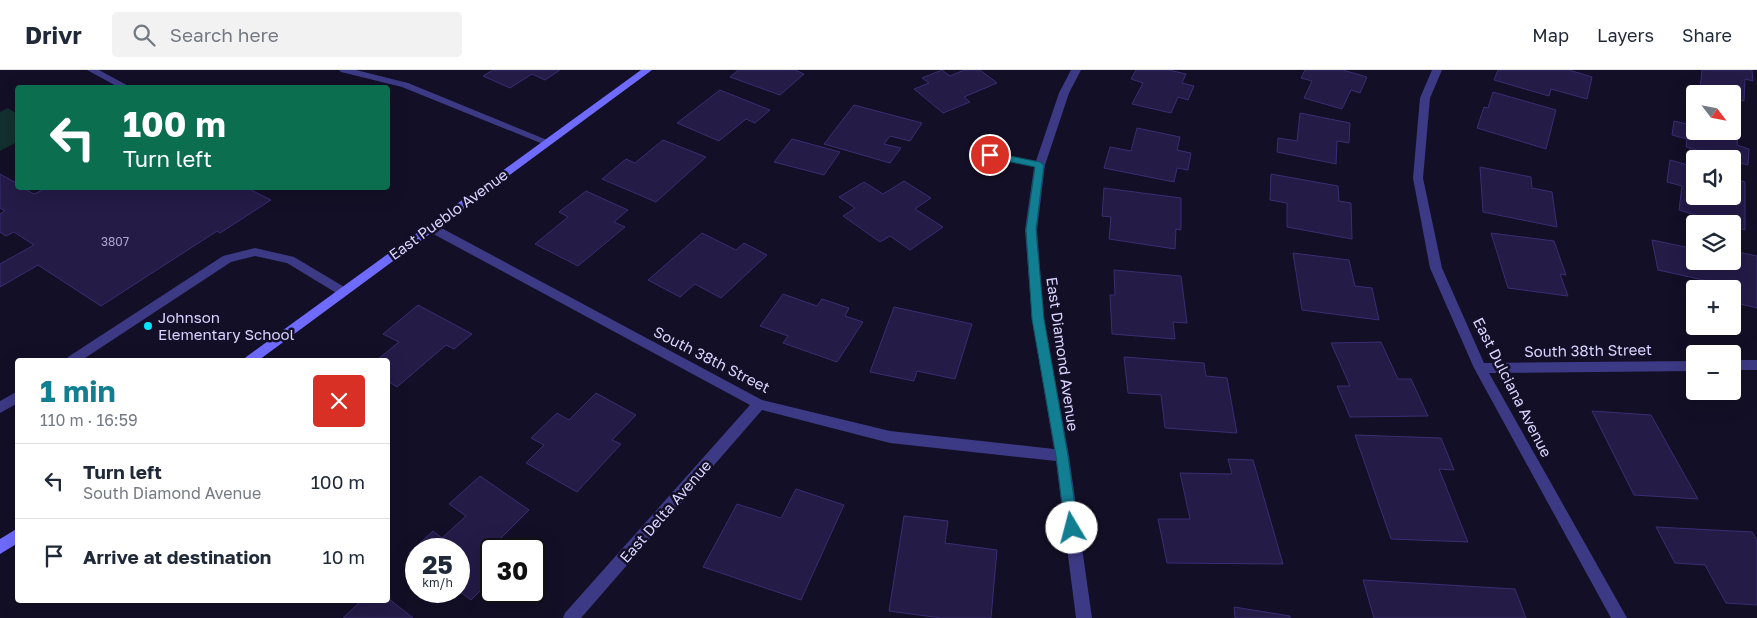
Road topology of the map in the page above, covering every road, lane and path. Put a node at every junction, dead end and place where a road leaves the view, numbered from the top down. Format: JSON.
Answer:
{"nodes":[{"id":1,"x":92,"y":70,"type":"edge"},
{"id":2,"x":344,"y":70,"type":"edge"},
{"id":3,"x":647,"y":70,"type":"edge"},
{"id":4,"x":1076,"y":70,"type":"edge"},
{"id":5,"x":1437,"y":70,"type":"edge"},
{"id":6,"x":122,"y":85,"type":"edge"},
{"id":7,"x":547,"y":142,"type":"junction"},
{"id":8,"x":990,"y":155,"type":"dead end"},
{"id":9,"x":1040,"y":165,"type":"junction"},
{"id":10,"x":430,"y":227,"type":"junction"},
{"id":11,"x":342,"y":291,"type":"junction"},
{"id":12,"x":75,"y":358,"type":"edge"},
{"id":13,"x":253,"y":358,"type":"edge"},
{"id":14,"x":1741,"y":365,"type":"edge"},
{"id":15,"x":1757,"y":365,"type":"edge"},
{"id":16,"x":1686,"y":366,"type":"edge"},
{"id":17,"x":1480,"y":368,"type":"junction"},
{"id":18,"x":15,"y":398,"type":"edge"},
{"id":19,"x":759,"y":404,"type":"junction"},
{"id":20,"x":0,"y":408,"type":"edge"},
{"id":21,"x":1062,"y":456,"type":"junction"},
{"id":22,"x":15,"y":536,"type":"edge"},
{"id":23,"x":0,"y":548,"type":"edge"},
{"id":24,"x":571,"y":618,"type":"edge"},
{"id":25,"x":1084,"y":618,"type":"edge"},
{"id":26,"x":1619,"y":618,"type":"edge"}],
"edges":[{"from":1,"to":6,"type":"street"},
{"from":2,"to":7,"type":"street"},
{"from":3,"to":7,"type":"street","name":"East Pueblo Avenue"},
{"from":4,"to":9,"type":"street","name":"East Diamond Avenue"},
{"from":5,"to":17,"type":"street","name":"East Dulciana Avenue"},
{"from":7,"to":10,"type":"street","name":"East Pueblo Avenue"},
{"from":8,"to":9,"type":"street"},
{"from":9,"to":21,"type":"street","name":"East Diamond Avenue"},
{"from":10,"to":11,"type":"street","name":"East Pueblo Avenue"},
{"from":10,"to":19,"type":"street","name":"South 38th Street"},
{"from":11,"to":12,"type":"street"},
{"from":11,"to":13,"type":"street","name":"East Pueblo Avenue"},
{"from":14,"to":15,"type":"street"},
{"from":16,"to":17,"type":"street","name":"South 38th Street"},
{"from":17,"to":26,"type":"street","name":"East Dulciana Avenue"},
{"from":18,"to":20,"type":"street"},
{"from":19,"to":21,"type":"street","name":"South 38th Street"},
{"from":19,"to":24,"type":"street","name":"East Delta Avenue"},
{"from":21,"to":25,"type":"street","name":"East Diamond Avenue"},
{"from":22,"to":23,"type":"street"}]}
